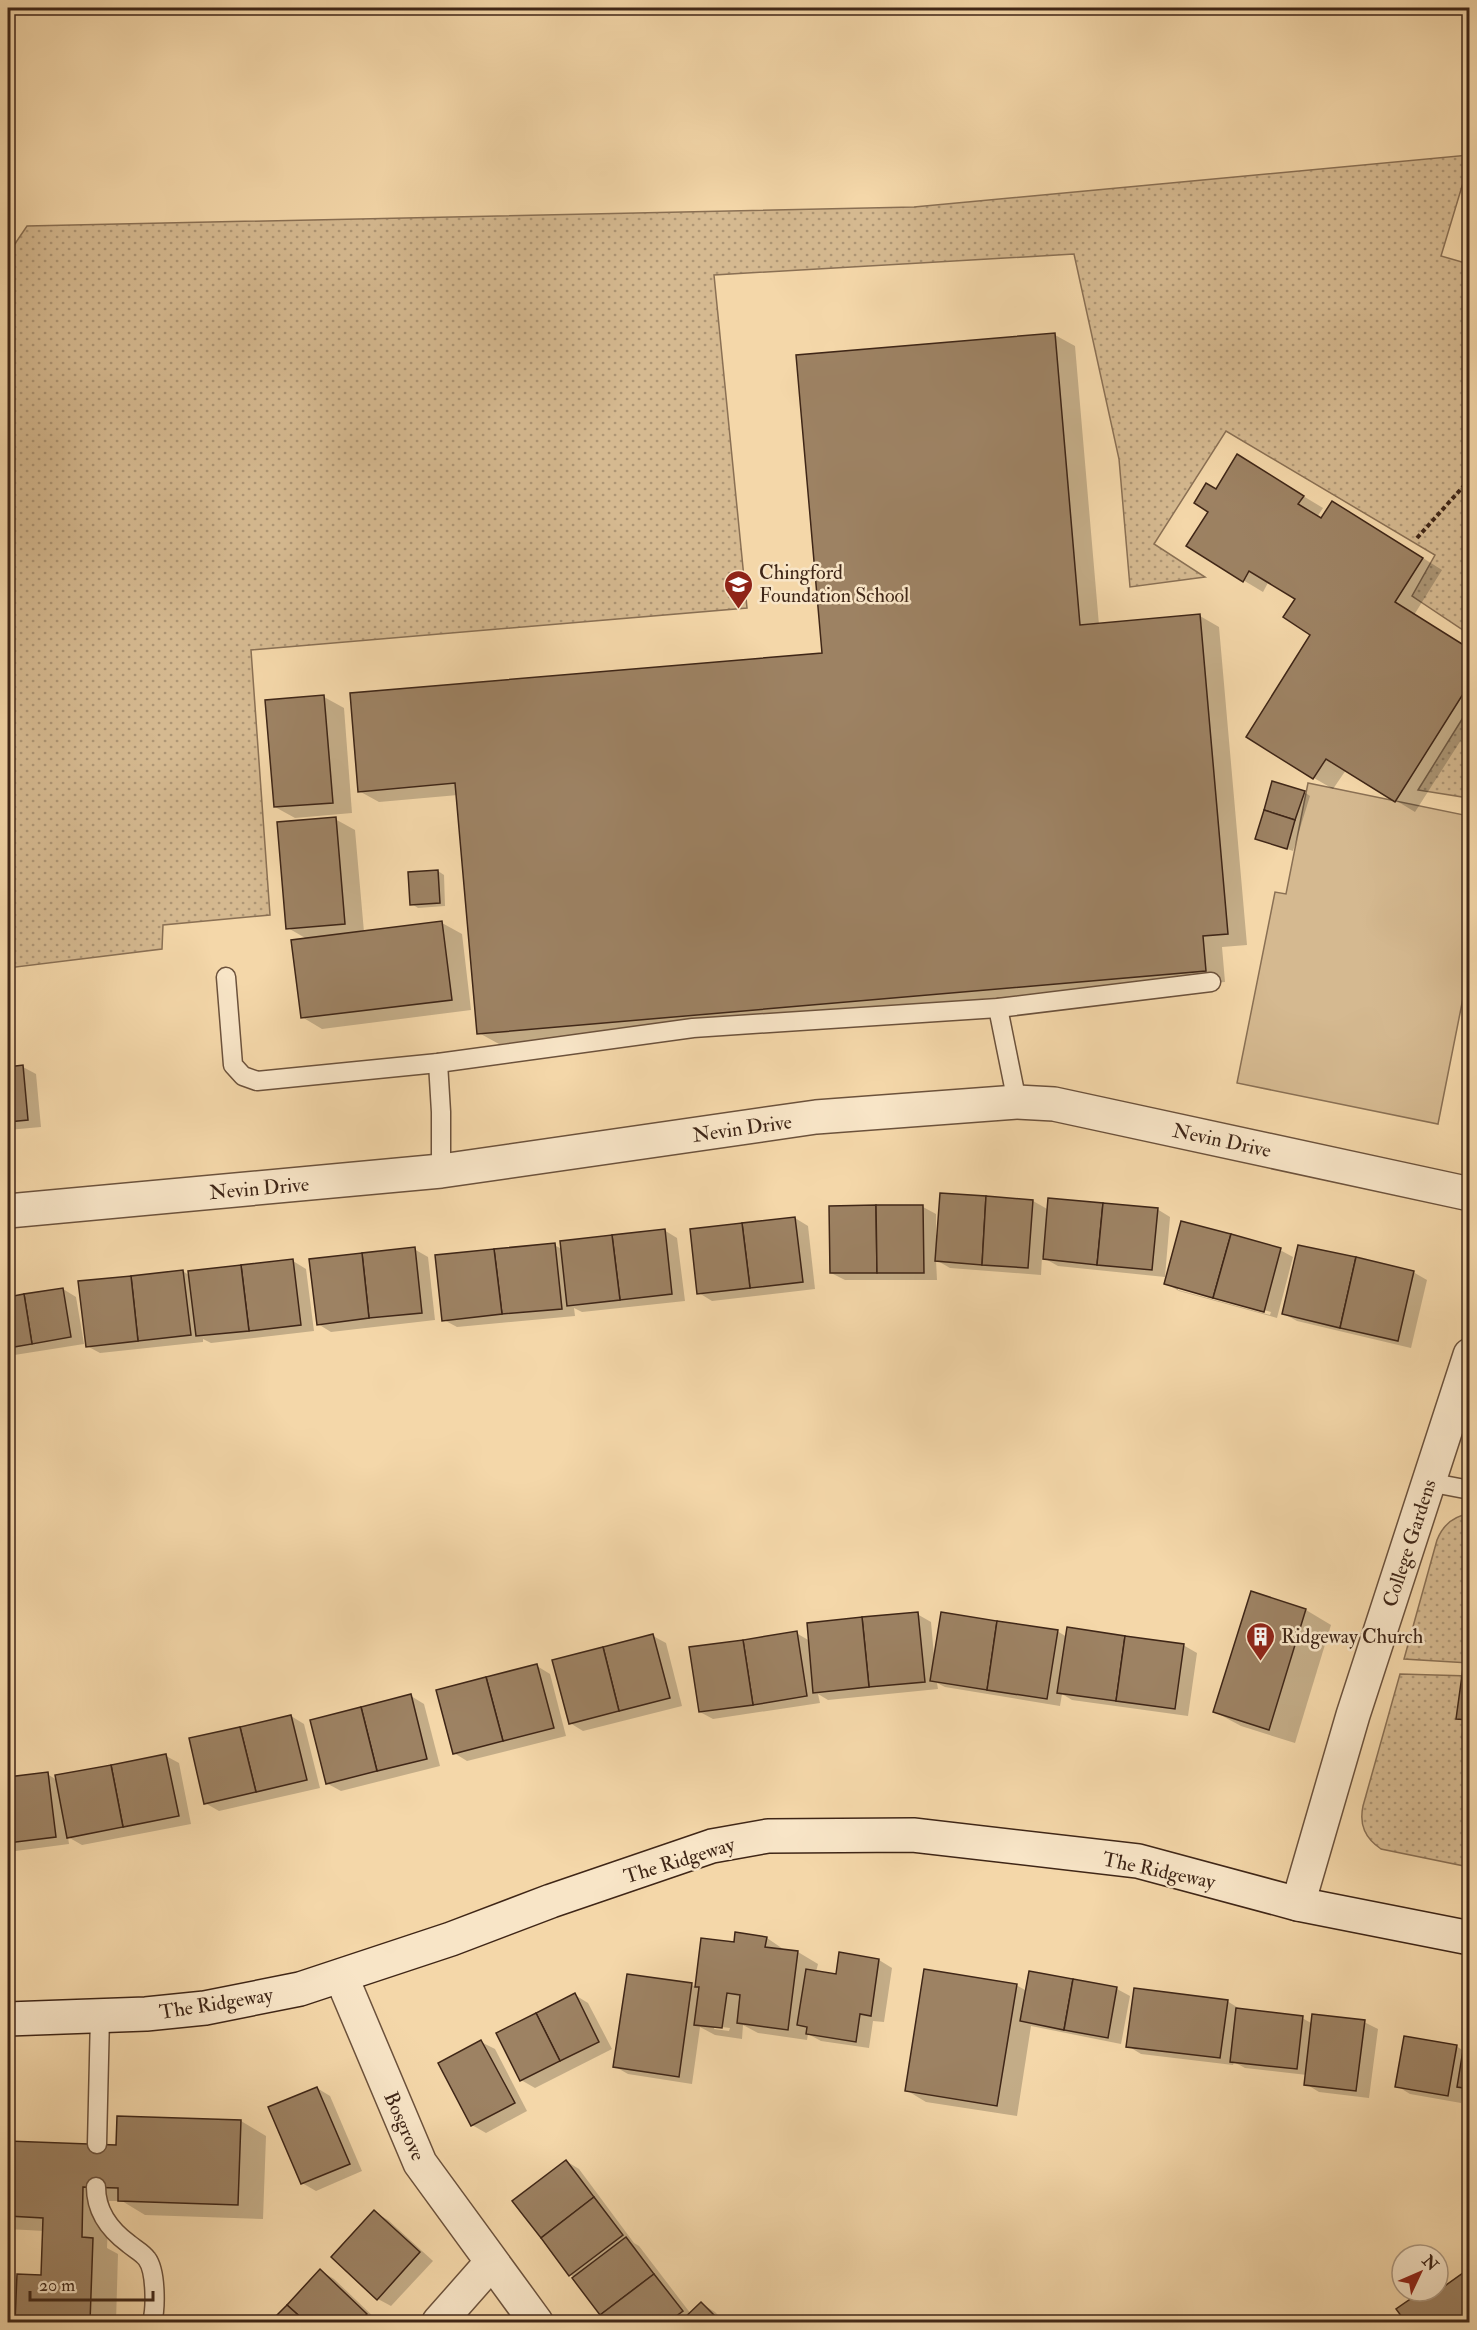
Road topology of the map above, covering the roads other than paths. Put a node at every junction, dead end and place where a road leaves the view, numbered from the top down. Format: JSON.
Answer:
{"nodes":[{"id":1,"x":226,"y":977,"type":"dead end"},
{"id":2,"x":1211,"y":982,"type":"dead end"},
{"id":3,"x":998,"y":1008,"type":"junction"},
{"id":4,"x":438,"y":1063,"type":"junction"},
{"id":5,"x":1017,"y":1102,"type":"junction"},
{"id":6,"x":441,"y":1171,"type":"junction"},
{"id":7,"x":1470,"y":1194,"type":"edge"},
{"id":8,"x":8,"y":1211,"type":"edge"},
{"id":9,"x":1470,"y":1355,"type":"edge"},
{"id":10,"x":1428,"y":1482,"type":"junction"},
{"id":11,"x":1470,"y":1490,"type":"edge"},
{"id":12,"x":1298,"y":1904,"type":"junction"},
{"id":13,"x":1470,"y":1938,"type":"edge"},
{"id":14,"x":341,"y":1976,"type":"junction"},
{"id":15,"x":100,"y":2016,"type":"junction"},
{"id":16,"x":8,"y":2019,"type":"edge"},
{"id":17,"x":97,"y":2145,"type":"dead end"},
{"id":18,"x":96,"y":2187,"type":"dead end"},
{"id":19,"x":491,"y":2263,"type":"junction"},
{"id":20,"x":152,"y":2322,"type":"edge"},
{"id":21,"x":439,"y":2322,"type":"edge"},
{"id":22,"x":536,"y":2322,"type":"edge"}],
"edges":[{"from":1,"to":4,"type":"lane"},
{"from":2,"to":3,"type":"lane"},
{"from":3,"to":4,"type":"lane"},
{"from":3,"to":5,"type":"lane"},
{"from":4,"to":6,"type":"lane"},
{"from":5,"to":6,"type":"street","name":"Nevin Drive"},
{"from":5,"to":7,"type":"street","name":"Nevin Drive"},
{"from":6,"to":8,"type":"street","name":"Nevin Drive"},
{"from":9,"to":10,"type":"street","name":"College Gardens"},
{"from":10,"to":11,"type":"lane"},
{"from":10,"to":12,"type":"street","name":"College Gardens"},
{"from":12,"to":13,"type":"street","name":"The Ridgeway"},
{"from":12,"to":14,"type":"street","name":"The Ridgeway"},
{"from":14,"to":15,"type":"street","name":"The Ridgeway"},
{"from":14,"to":19,"type":"street","name":"Bosgrove"},
{"from":15,"to":16,"type":"street","name":"The Ridgeway"},
{"from":15,"to":17,"type":"lane"},
{"from":18,"to":20,"type":"lane"},
{"from":19,"to":21,"type":"street"},
{"from":19,"to":22,"type":"street","name":"Bosgrove"}]}
